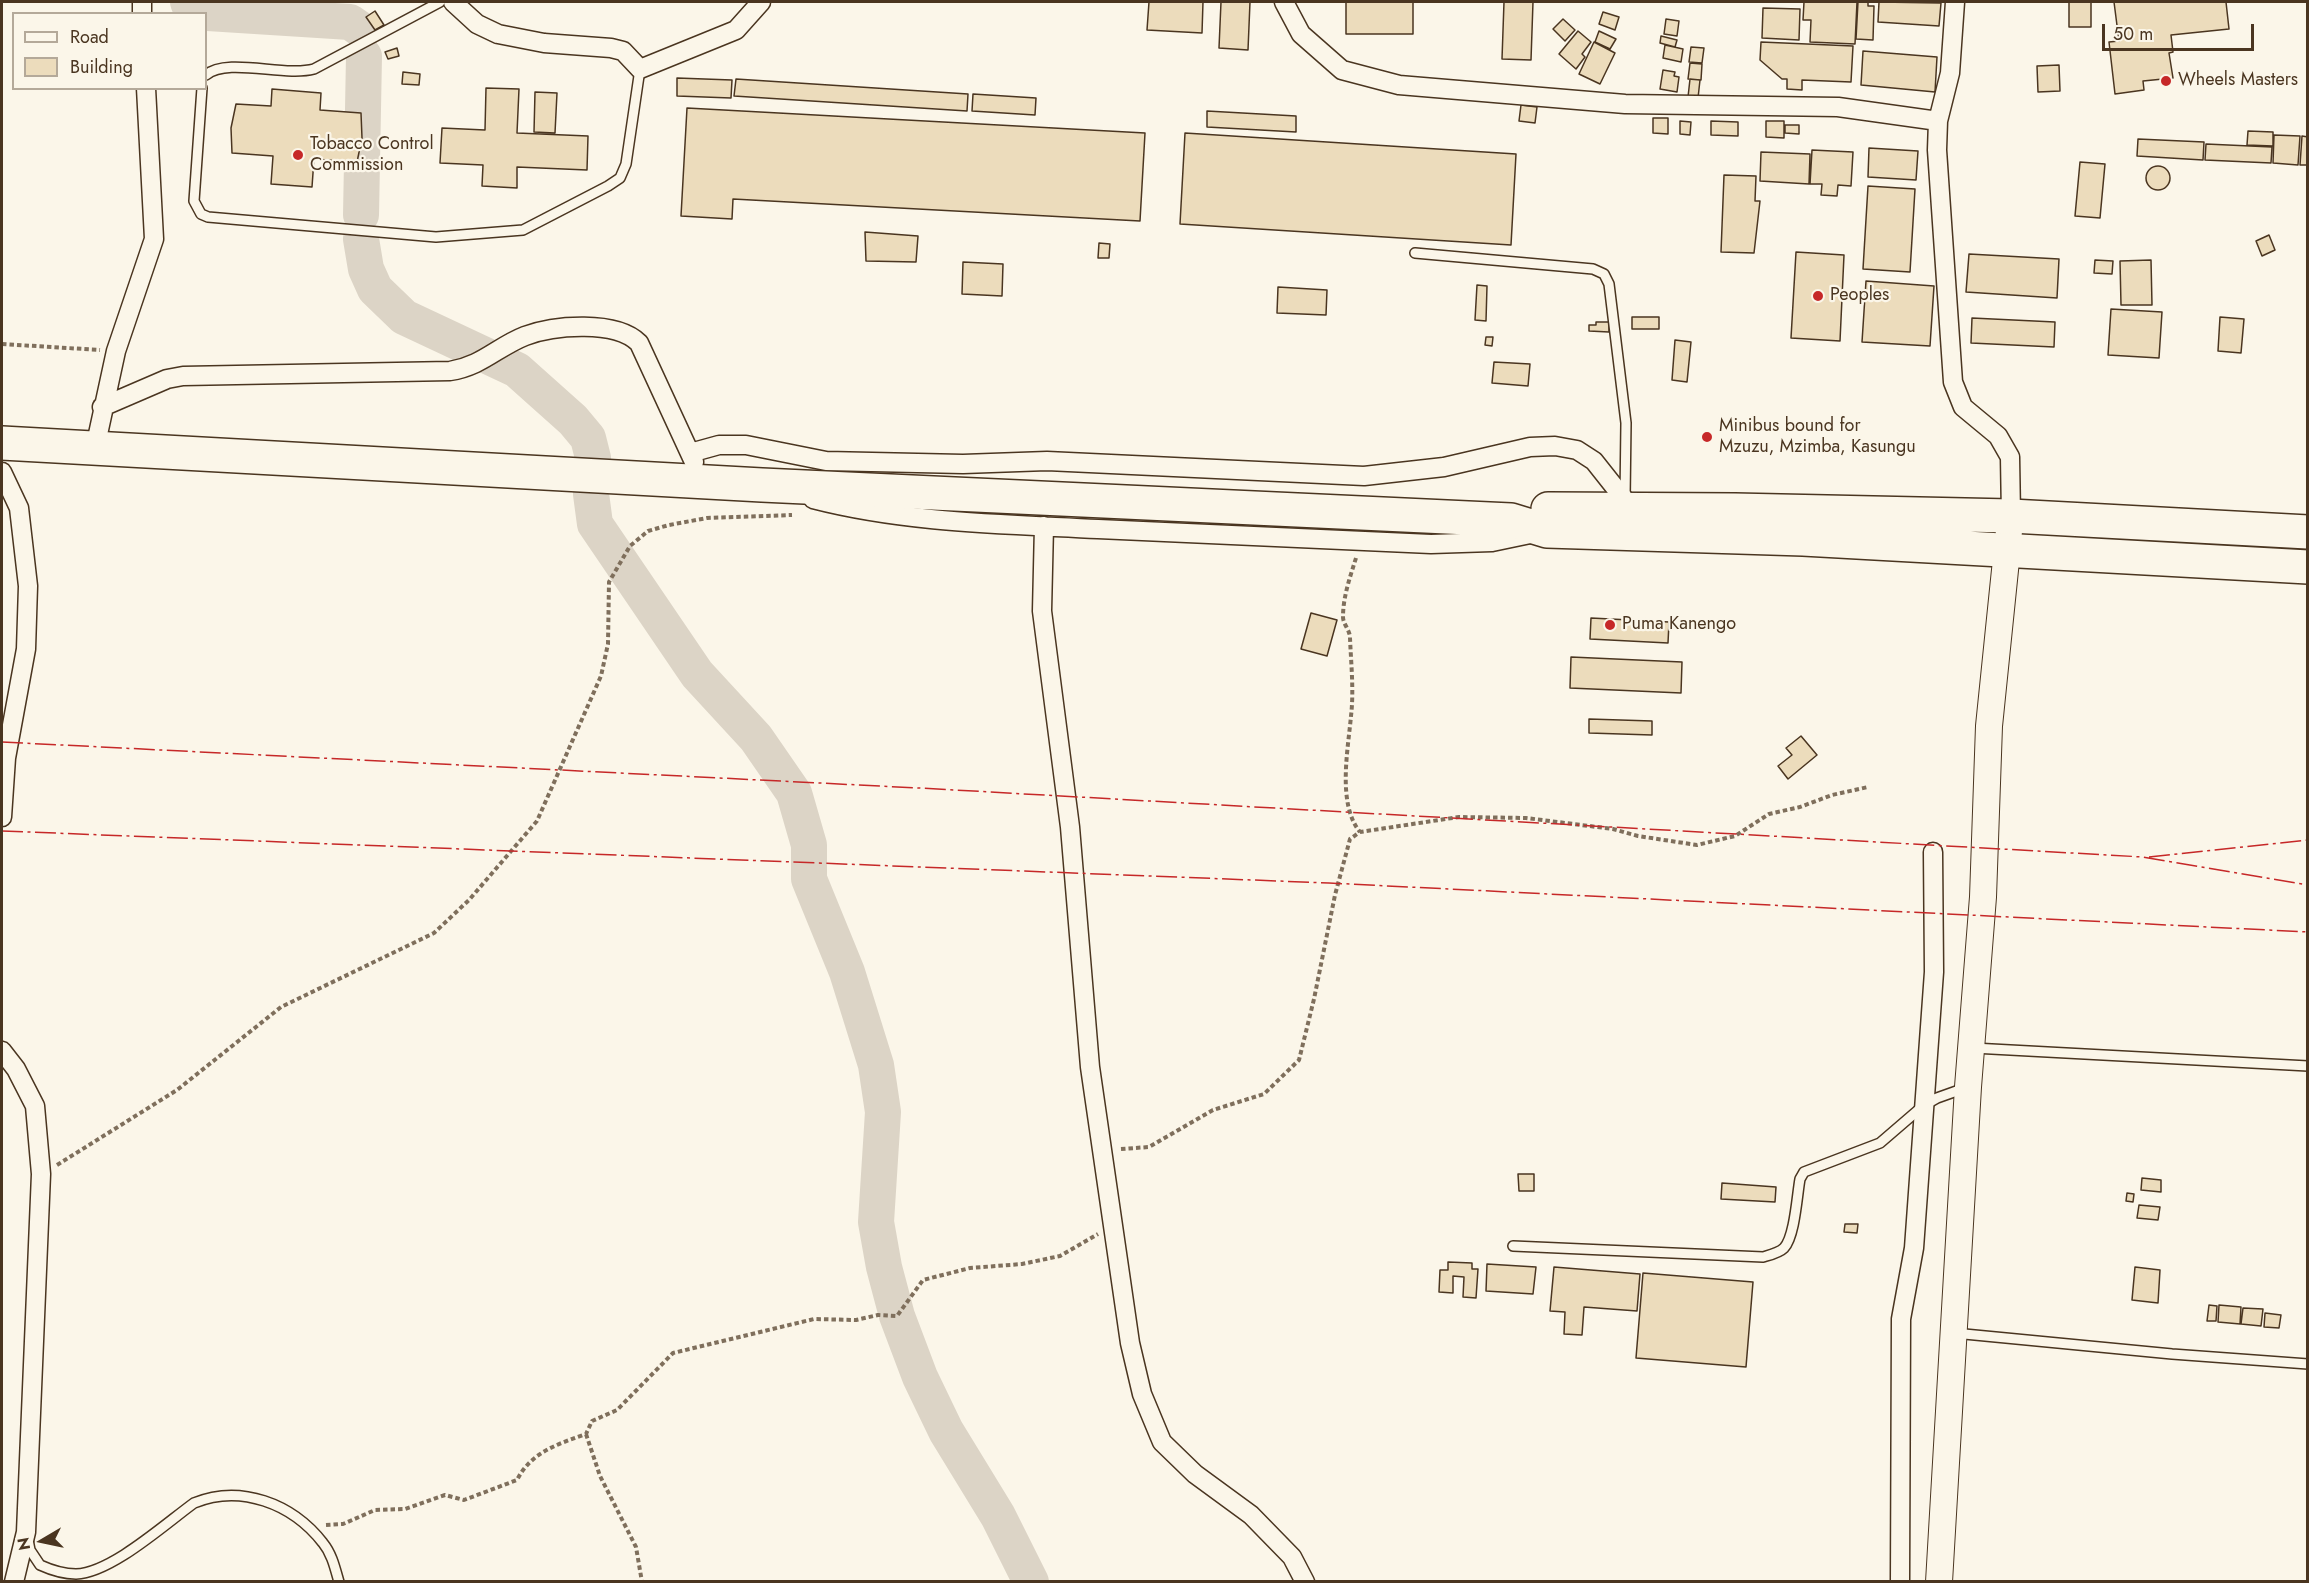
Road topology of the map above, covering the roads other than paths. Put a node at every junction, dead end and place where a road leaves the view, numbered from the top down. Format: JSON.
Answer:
{"nodes":[{"id":1,"x":440,"y":2,"type":"edge"},
{"id":2,"x":453,"y":2,"type":"edge"},
{"id":3,"x":761,"y":2,"type":"edge"},
{"id":4,"x":1284,"y":2,"type":"edge"},
{"id":5,"x":1955,"y":2,"type":"edge"},
{"id":6,"x":640,"y":69,"type":"junction"},
{"id":7,"x":207,"y":74,"type":"edge"},
{"id":8,"x":146,"y":90,"type":"edge"},
{"id":9,"x":202,"y":90,"type":"edge"},
{"id":10,"x":1938,"y":121,"type":"junction"},
{"id":11,"x":1415,"y":253,"type":"dead end"},
{"id":12,"x":102,"y":407,"type":"junction"},
{"id":13,"x":2,"y":443,"type":"edge"},
{"id":14,"x":96,"y":448,"type":"junction"},
{"id":15,"x":690,"y":453,"type":"junction"},
{"id":16,"x":2,"y":472,"type":"edge"},
{"id":17,"x":703,"y":482,"type":"junction"},
{"id":18,"x":762,"y":485,"type":"junction"},
{"id":19,"x":1629,"y":505,"type":"junction"},
{"id":20,"x":2011,"y":516,"type":"junction"},
{"id":21,"x":1511,"y":520,"type":"junction"},
{"id":22,"x":1044,"y":526,"type":"junction"},
{"id":23,"x":1547,"y":531,"type":"junction"},
{"id":24,"x":2307,"y":532,"type":"edge"},
{"id":25,"x":2007,"y":550,"type":"junction"},
{"id":26,"x":2307,"y":567,"type":"edge"},
{"id":27,"x":2,"y":817,"type":"edge"},
{"id":28,"x":1933,"y":852,"type":"dead end"},
{"id":29,"x":1971,"y":1048,"type":"junction"},
{"id":30,"x":2,"y":1051,"type":"edge"},
{"id":31,"x":2307,"y":1066,"type":"edge"},
{"id":32,"x":1968,"y":1087,"type":"junction"},
{"id":33,"x":1923,"y":1106,"type":"junction"},
{"id":34,"x":1514,"y":1246,"type":"dead end"},
{"id":35,"x":1952,"y":1332,"type":"junction"},
{"id":36,"x":2307,"y":1364,"type":"edge"},
{"id":37,"x":26,"y":1532,"type":"junction"},
{"id":38,"x":14,"y":1581,"type":"edge"},
{"id":39,"x":339,"y":1581,"type":"edge"},
{"id":40,"x":1305,"y":1581,"type":"edge"},
{"id":41,"x":1900,"y":1581,"type":"edge"},
{"id":42,"x":1939,"y":1581,"type":"edge"}],
"edges":[{"from":1,"to":7,"type":"lane"},
{"from":2,"to":6,"type":"street"},
{"from":3,"to":6,"type":"street"},
{"from":4,"to":10,"type":"street"},
{"from":5,"to":10,"type":"street"},
{"from":6,"to":9,"type":"lane"},
{"from":8,"to":12,"type":"street"},
{"from":10,"to":20,"type":"street"},
{"from":11,"to":19,"type":"lane"},
{"from":12,"to":14,"type":"street"},
{"from":12,"to":15,"type":"street"},
{"from":13,"to":14,"type":"highway"},
{"from":14,"to":17,"type":"highway"},
{"from":15,"to":17,"type":"street"},
{"from":15,"to":19,"type":"street"},
{"from":16,"to":27,"type":"street"},
{"from":17,"to":18,"type":"highway"},
{"from":18,"to":21,"type":"highway"},
{"from":18,"to":22,"type":"street"},
{"from":19,"to":20,"type":"highway"},
{"from":19,"to":21,"type":"highway"},
{"from":20,"to":24,"type":"highway"},
{"from":20,"to":25,"type":"main road"},
{"from":21,"to":23,"type":"highway"},
{"from":22,"to":23,"type":"street"},
{"from":22,"to":40,"type":"street"},
{"from":23,"to":25,"type":"highway"},
{"from":25,"to":26,"type":"highway"},
{"from":25,"to":29,"type":"main road"},
{"from":28,"to":33,"type":"street"},
{"from":29,"to":31,"type":"lane"},
{"from":29,"to":32,"type":"main road"},
{"from":30,"to":37,"type":"street"},
{"from":32,"to":33,"type":"lane"},
{"from":32,"to":35,"type":"main road"},
{"from":33,"to":34,"type":"lane"},
{"from":33,"to":41,"type":"street"},
{"from":35,"to":36,"type":"lane"},
{"from":35,"to":42,"type":"main road"},
{"from":37,"to":38,"type":"street"},
{"from":37,"to":39,"type":"lane"}]}
